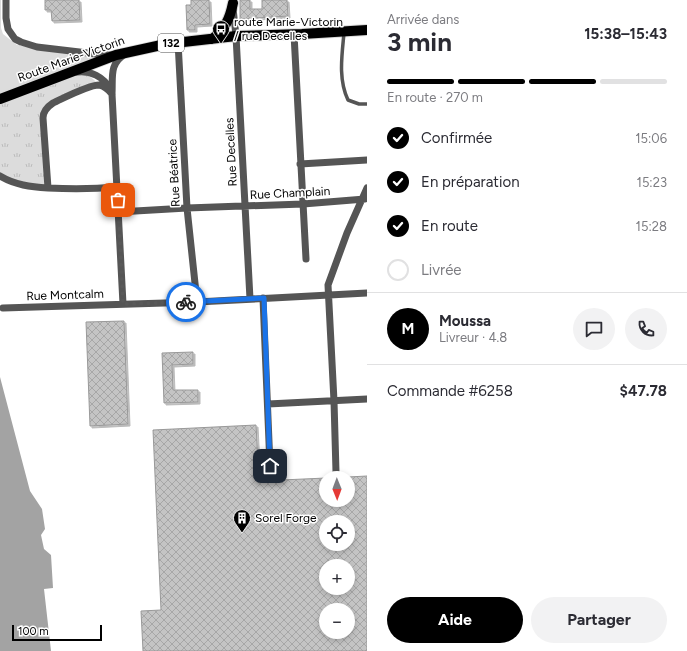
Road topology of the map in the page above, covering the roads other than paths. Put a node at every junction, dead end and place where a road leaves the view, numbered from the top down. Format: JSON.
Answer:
{"nodes":[{"id":1,"x":6,"y":0,"type":"edge"},
{"id":2,"x":233,"y":1,"type":"edge"},
{"id":3,"x":367,"y":30,"type":"edge"},
{"id":4,"x":344,"y":32,"type":"junction"},
{"id":5,"x":294,"y":34,"type":"junction"},
{"id":6,"x":236,"y":36,"type":"junction"},
{"id":7,"x":212,"y":39,"type":"junction"},
{"id":8,"x":178,"y":42,"type":"junction"},
{"id":9,"x":130,"y":51,"type":"junction"},
{"id":10,"x":116,"y":55,"type":"junction"},
{"id":11,"x":67,"y":74,"type":"junction"},
{"id":12,"x":112,"y":94,"type":"junction"},
{"id":13,"x":0,"y":99,"type":"edge"},
{"id":14,"x":367,"y":104,"type":"edge"},
{"id":15,"x":367,"y":160,"type":"edge"},
{"id":16,"x":300,"y":164,"type":"junction"},
{"id":17,"x":0,"y":176,"type":"edge"},
{"id":18,"x":48,"y":188,"type":"junction"},
{"id":19,"x":117,"y":188,"type":"junction"},
{"id":20,"x":367,"y":188,"type":"edge"},
{"id":21,"x":364,"y":199,"type":"edge"},
{"id":22,"x":303,"y":204,"type":"junction"},
{"id":23,"x":245,"y":206,"type":"junction"},
{"id":24,"x":187,"y":208,"type":"junction"},
{"id":25,"x":118,"y":212,"type":"junction"},
{"id":26,"x":306,"y":259,"type":"dead end"},
{"id":27,"x":367,"y":293,"type":"edge"},
{"id":28,"x":328,"y":295,"type":"junction"},
{"id":29,"x":264,"y":298,"type":"junction"},
{"id":30,"x":250,"y":299,"type":"junction"},
{"id":31,"x":197,"y":302,"type":"junction"},
{"id":32,"x":123,"y":304,"type":"junction"},
{"id":33,"x":3,"y":308,"type":"dead end"},
{"id":34,"x":367,"y":399,"type":"edge"},
{"id":35,"x":334,"y":401,"type":"junction"},
{"id":36,"x":268,"y":404,"type":"junction"},
{"id":37,"x":270,"y":466,"type":"dead end"},
{"id":38,"x":336,"y":471,"type":"edge"}],
"edges":[{"from":1,"to":10,"type":"street"},
{"from":2,"to":6,"type":"street","name":"Rue Decelles"},
{"from":2,"to":7,"type":"main road"},
{"from":3,"to":4,"type":"main road","name":"Route Marie-Victorin","number":"132"},
{"from":4,"to":5,"type":"main road","name":"Route Marie-Victorin","number":"132"},
{"from":4,"to":14,"type":"lane"},
{"from":5,"to":6,"type":"main road","name":"Route Marie-Victorin","number":"132"},
{"from":5,"to":16,"type":"street"},
{"from":6,"to":7,"type":"main road","name":"Route Marie-Victorin","number":"132"},
{"from":6,"to":23,"type":"street","name":"Rue Decelles"},
{"from":7,"to":8,"type":"main road","name":"Route Marie-Victorin","number":"132"},
{"from":8,"to":9,"type":"main road","name":"Route Marie-Victorin","number":"132"},
{"from":8,"to":24,"type":"street","name":"Rue Béatrice"},
{"from":9,"to":10,"type":"main road","name":"Route Marie-Victorin","number":"132"},
{"from":9,"to":12,"type":"street"},
{"from":10,"to":11,"type":"main road","name":"Route Marie-Victorin","number":"132"},
{"from":11,"to":12,"type":"street"},
{"from":11,"to":13,"type":"main road","name":"Route Marie-Victorin","number":"132"},
{"from":12,"to":18,"type":"street"},
{"from":12,"to":19,"type":"street"},
{"from":15,"to":16,"type":"street"},
{"from":16,"to":22,"type":"street"},
{"from":17,"to":18,"type":"street"},
{"from":18,"to":19,"type":"street"},
{"from":19,"to":25,"type":"street"},
{"from":20,"to":21,"type":"street"},
{"from":21,"to":22,"type":"street","name":"Rue Champlain"},
{"from":21,"to":28,"type":"street"},
{"from":22,"to":23,"type":"street","name":"Rue Champlain"},
{"from":22,"to":26,"type":"street"},
{"from":23,"to":24,"type":"street","name":"Rue Champlain"},
{"from":23,"to":30,"type":"street","name":"Rue Decelles"},
{"from":24,"to":25,"type":"street","name":"Rue Champlain"},
{"from":24,"to":31,"type":"street","name":"Rue Béatrice"},
{"from":25,"to":32,"type":"street"},
{"from":27,"to":28,"type":"street","name":"Rue Montcalm"},
{"from":28,"to":29,"type":"street","name":"Rue Montcalm"},
{"from":28,"to":35,"type":"street"},
{"from":29,"to":30,"type":"street","name":"Rue Montcalm"},
{"from":29,"to":36,"type":"street"},
{"from":30,"to":31,"type":"street","name":"Rue Montcalm"},
{"from":31,"to":32,"type":"street","name":"Rue Montcalm"},
{"from":32,"to":33,"type":"street","name":"Rue Montcalm"},
{"from":34,"to":35,"type":"street"},
{"from":35,"to":36,"type":"street"},
{"from":35,"to":38,"type":"street"},
{"from":36,"to":37,"type":"street"}]}
